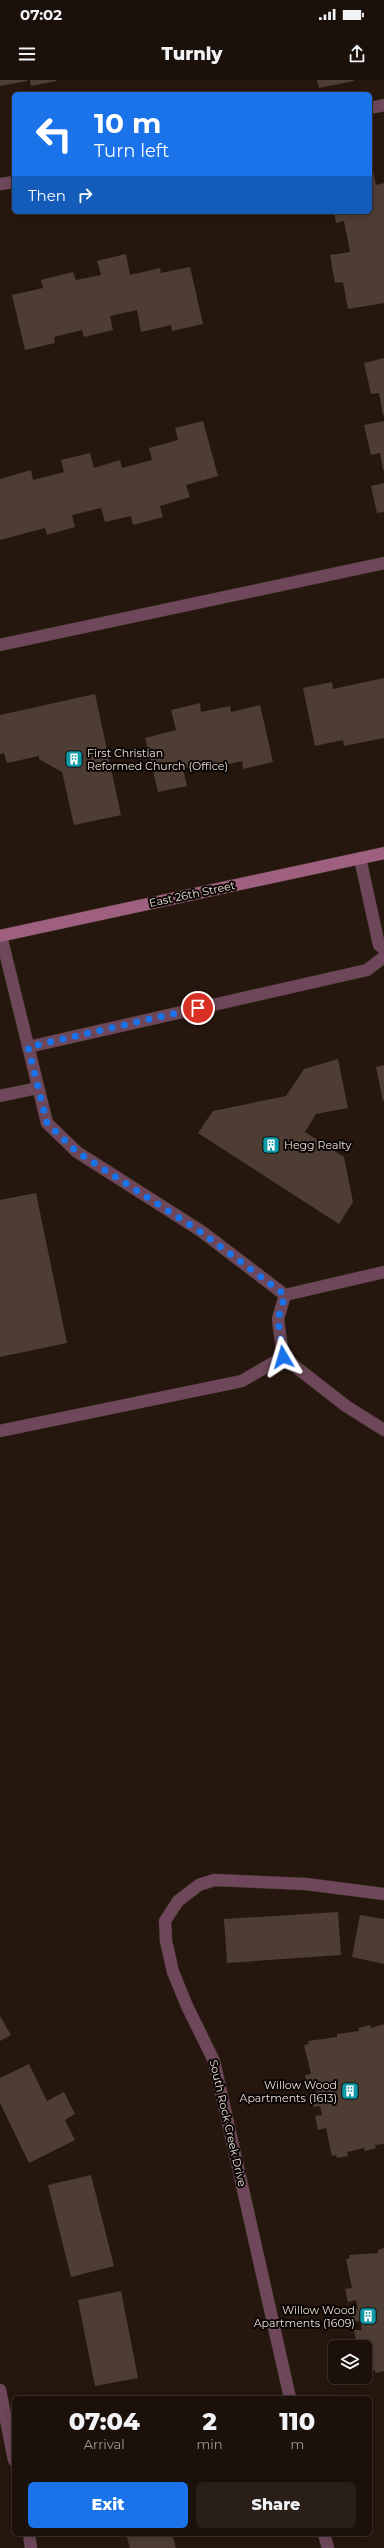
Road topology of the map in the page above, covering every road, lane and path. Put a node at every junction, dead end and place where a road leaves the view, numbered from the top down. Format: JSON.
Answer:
{"nodes":[{"id":1,"x":384,"y":105,"type":"edge"},
{"id":2,"x":372,"y":108,"type":"edge"},
{"id":3,"x":12,"y":182,"type":"edge"},
{"id":4,"x":0,"y":184,"type":"edge"},
{"id":5,"x":384,"y":563,"type":"edge"},
{"id":6,"x":0,"y":644,"type":"edge"},
{"id":7,"x":384,"y":853,"type":"edge"},
{"id":8,"x":360,"y":858,"type":"junction"},
{"id":9,"x":0,"y":936,"type":"edge"},
{"id":10,"x":384,"y":949,"type":"edge"},
{"id":11,"x":384,"y":956,"type":"edge"},
{"id":12,"x":28,"y":1047,"type":"junction"},
{"id":13,"x":38,"y":1088,"type":"junction"},
{"id":14,"x":0,"y":1096,"type":"edge"},
{"id":15,"x":384,"y":1272,"type":"edge"},
{"id":16,"x":285,"y":1295,"type":"junction"},
{"id":17,"x":283,"y":1357,"type":"junction"},
{"id":18,"x":384,"y":1430,"type":"edge"},
{"id":19,"x":0,"y":1431,"type":"edge"},
{"id":20,"x":384,"y":1894,"type":"edge"},
{"id":21,"x":0,"y":2390,"type":"edge"},
{"id":22,"x":290,"y":2396,"type":"edge"},
{"id":23,"x":12,"y":2450,"type":"edge"},
{"id":24,"x":29,"y":2536,"type":"edge"},
{"id":25,"x":325,"y":2536,"type":"edge"},
{"id":26,"x":32,"y":2548,"type":"edge"},
{"id":27,"x":328,"y":2548,"type":"edge"}],
"edges":[{"from":1,"to":2,"type":"street"},
{"from":3,"to":4,"type":"street"},
{"from":5,"to":6,"type":"street"},
{"from":7,"to":8,"type":"main road","name":"East 26th Street"},
{"from":8,"to":9,"type":"main road","name":"East 26th Street"},
{"from":8,"to":10,"type":"street"},
{"from":9,"to":12,"type":"street"},
{"from":11,"to":12,"type":"street"},
{"from":12,"to":13,"type":"street"},
{"from":13,"to":14,"type":"street"},
{"from":13,"to":16,"type":"street"},
{"from":15,"to":16,"type":"street"},
{"from":16,"to":17,"type":"street"},
{"from":17,"to":18,"type":"street"},
{"from":17,"to":19,"type":"street"},
{"from":20,"to":22,"type":"street","name":"South Rock Creek Drive"},
{"from":21,"to":23,"type":"street"},
{"from":24,"to":26,"type":"street"},
{"from":25,"to":27,"type":"street"}]}
